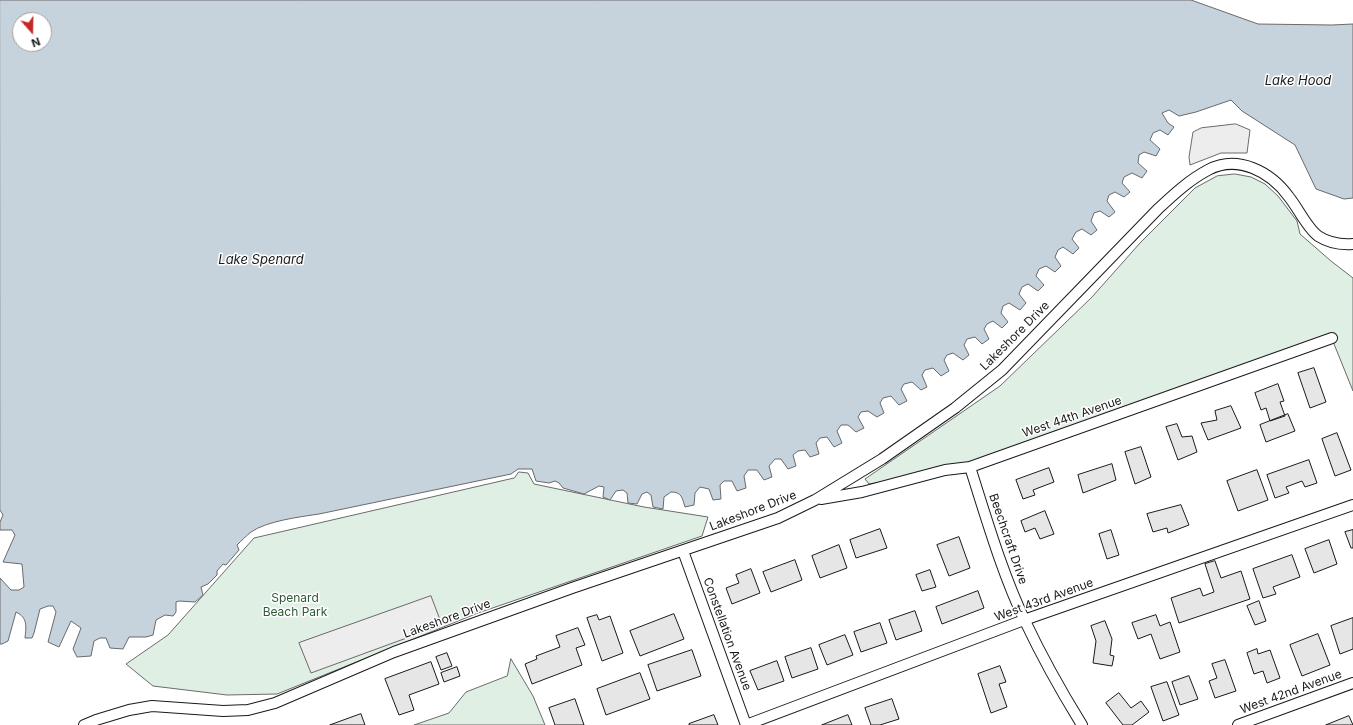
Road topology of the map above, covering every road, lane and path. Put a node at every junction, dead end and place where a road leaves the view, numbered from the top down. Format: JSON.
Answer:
{"nodes":[{"id":1,"x":1353,"y":244,"type":"edge"},
{"id":2,"x":1332,"y":338,"type":"dead end"},
{"id":3,"x":970,"y":467,"type":"junction"},
{"id":4,"x":815,"y":500,"type":"junction"},
{"id":5,"x":1353,"y":505,"type":"edge"},
{"id":6,"x":683,"y":551,"type":"junction"},
{"id":7,"x":1024,"y":620,"type":"junction"},
{"id":8,"x":1353,"y":683,"type":"edge"},
{"id":9,"x":84,"y":725,"type":"edge"},
{"id":10,"x":746,"y":725,"type":"edge"},
{"id":11,"x":1082,"y":725,"type":"edge"},
{"id":12,"x":1238,"y":725,"type":"edge"}],
"edges":[{"from":1,"to":4,"type":"street","name":"Lakeshore Drive"},
{"from":2,"to":3,"type":"street","name":"West 44th Avenue"},
{"from":3,"to":4,"type":"street","name":"West 44th Avenue"},
{"from":3,"to":7,"type":"street","name":"Beechcraft Drive"},
{"from":4,"to":6,"type":"street","name":"Lakeshore Drive"},
{"from":5,"to":7,"type":"street","name":"West 43rd Avenue"},
{"from":6,"to":9,"type":"street","name":"Lakeshore Drive"},
{"from":6,"to":10,"type":"street","name":"Constellation Avenue"},
{"from":7,"to":10,"type":"street","name":"West 43rd Avenue"},
{"from":7,"to":11,"type":"street","name":"Beechcraft Drive"},
{"from":8,"to":12,"type":"street","name":"West 42nd Avenue"}]}
